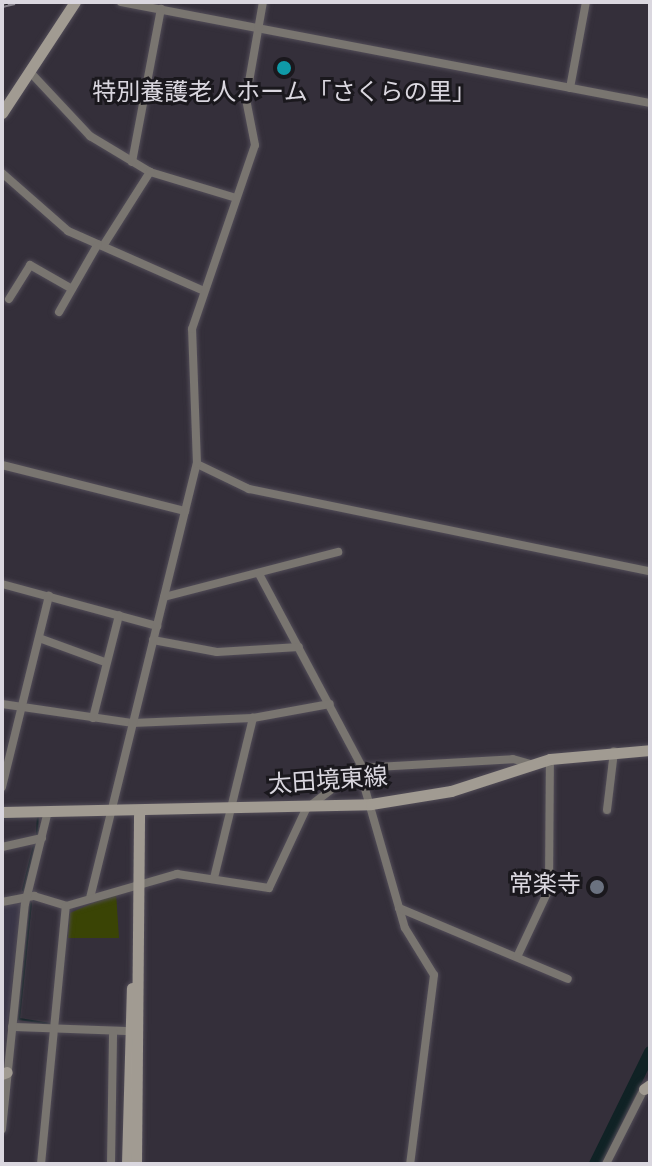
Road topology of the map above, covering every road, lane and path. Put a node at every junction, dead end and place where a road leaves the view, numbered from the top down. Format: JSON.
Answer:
{"nodes":[{"id":1,"x":75,"y":2,"type":"edge"},
{"id":2,"x":121,"y":2,"type":"edge"},
{"id":3,"x":263,"y":2,"type":"edge"},
{"id":4,"x":586,"y":2,"type":"edge"},
{"id":5,"x":161,"y":9,"type":"junction"},
{"id":6,"x":258,"y":29,"type":"junction"},
{"id":7,"x":30,"y":72,"type":"junction"},
{"id":8,"x":570,"y":88,"type":"junction"},
{"id":9,"x":650,"y":103,"type":"edge"},
{"id":10,"x":2,"y":113,"type":"edge"},
{"id":11,"x":132,"y":162,"type":"junction"},
{"id":12,"x":150,"y":172,"type":"junction"},
{"id":13,"x":2,"y":173,"type":"edge"},
{"id":14,"x":236,"y":198,"type":"junction"},
{"id":15,"x":100,"y":245,"type":"junction"},
{"id":16,"x":72,"y":289,"type":"junction"},
{"id":17,"x":204,"y":291,"type":"junction"},
{"id":18,"x":9,"y":299,"type":"dead end"},
{"id":19,"x":59,"y":312,"type":"dead end"},
{"id":20,"x":197,"y":464,"type":"junction"},
{"id":21,"x":2,"y":465,"type":"edge"},
{"id":22,"x":185,"y":511,"type":"junction"},
{"id":23,"x":338,"y":552,"type":"dead end"},
{"id":24,"x":650,"y":571,"type":"edge"},
{"id":25,"x":259,"y":574,"type":"junction"},
{"id":26,"x":2,"y":584,"type":"edge"},
{"id":27,"x":49,"y":596,"type":"junction"},
{"id":28,"x":164,"y":597,"type":"junction"},
{"id":29,"x":119,"y":615,"type":"junction"},
{"id":30,"x":157,"y":626,"type":"junction"},
{"id":31,"x":39,"y":638,"type":"junction"},
{"id":32,"x":153,"y":640,"type":"junction"},
{"id":33,"x":299,"y":647,"type":"junction"},
{"id":34,"x":105,"y":662,"type":"junction"},
{"id":35,"x":2,"y":704,"type":"edge"},
{"id":36,"x":330,"y":704,"type":"junction"},
{"id":37,"x":21,"y":709,"type":"junction"},
{"id":38,"x":93,"y":718,"type":"junction"},
{"id":39,"x":253,"y":718,"type":"junction"},
{"id":40,"x":132,"y":723,"type":"junction"},
{"id":41,"x":650,"y":750,"type":"edge"},
{"id":42,"x":614,"y":751,"type":"junction"},
{"id":43,"x":550,"y":759,"type":"junction"},
{"id":44,"x":535,"y":765,"type":"junction"},
{"id":45,"x":360,"y":767,"type":"junction"},
{"id":46,"x":2,"y":787,"type":"edge"},
{"id":47,"x":371,"y":804,"type":"junction"},
{"id":48,"x":306,"y":809,"type":"junction"},
{"id":49,"x":607,"y":810,"type":"dead end"},
{"id":50,"x":48,"y":811,"type":"junction"},
{"id":51,"x":111,"y":811,"type":"junction"},
{"id":52,"x":139,"y":811,"type":"junction"},
{"id":53,"x":230,"y":811,"type":"junction"},
{"id":54,"x":2,"y":812,"type":"edge"},
{"id":55,"x":42,"y":838,"type":"junction"},
{"id":56,"x":2,"y":847,"type":"edge"},
{"id":57,"x":214,"y":878,"type":"junction"},
{"id":58,"x":139,"y":884,"type":"junction"},
{"id":59,"x":27,"y":896,"type":"junction"},
{"id":60,"x":90,"y":898,"type":"junction"},
{"id":61,"x":2,"y":902,"type":"edge"},
{"id":62,"x":66,"y":906,"type":"junction"},
{"id":63,"x":399,"y":908,"type":"junction"},
{"id":64,"x":517,"y":957,"type":"junction"},
{"id":65,"x":568,"y":979,"type":"dead end"},
{"id":66,"x":12,"y":1027,"type":"junction"},
{"id":67,"x":54,"y":1029,"type":"junction"},
{"id":68,"x":113,"y":1031,"type":"junction"},
{"id":69,"x":129,"y":1031,"type":"junction"},
{"id":70,"x":5,"y":1073,"type":"edge"},
{"id":71,"x":647,"y":1087,"type":"edge"},
{"id":72,"x":3,"y":1117,"type":"edge"},
{"id":73,"x":2,"y":1129,"type":"edge"},
{"id":74,"x":41,"y":1164,"type":"edge"},
{"id":75,"x":111,"y":1164,"type":"edge"},
{"id":76,"x":127,"y":1164,"type":"edge"},
{"id":77,"x":136,"y":1164,"type":"edge"},
{"id":78,"x":410,"y":1164,"type":"edge"},
{"id":79,"x":606,"y":1164,"type":"edge"}],
"edges":[{"from":1,"to":7,"type":"main road"},
{"from":2,"to":5,"type":"street"},
{"from":3,"to":6,"type":"street"},
{"from":4,"to":8,"type":"street"},
{"from":5,"to":6,"type":"street"},
{"from":5,"to":11,"type":"street"},
{"from":6,"to":8,"type":"street"},
{"from":6,"to":14,"type":"street"},
{"from":7,"to":10,"type":"main road"},
{"from":7,"to":11,"type":"street"},
{"from":8,"to":9,"type":"street"},
{"from":11,"to":12,"type":"street"},
{"from":12,"to":14,"type":"street"},
{"from":12,"to":15,"type":"street"},
{"from":13,"to":15,"type":"street"},
{"from":14,"to":17,"type":"street"},
{"from":15,"to":16,"type":"street"},
{"from":15,"to":17,"type":"street"},
{"from":16,"to":18,"type":"street"},
{"from":16,"to":19,"type":"street"},
{"from":17,"to":20,"type":"street"},
{"from":20,"to":22,"type":"street"},
{"from":20,"to":24,"type":"street"},
{"from":21,"to":22,"type":"street"},
{"from":22,"to":28,"type":"street"},
{"from":23,"to":25,"type":"street"},
{"from":25,"to":28,"type":"street"},
{"from":25,"to":33,"type":"street"},
{"from":26,"to":27,"type":"street"},
{"from":27,"to":29,"type":"street"},
{"from":27,"to":31,"type":"street"},
{"from":28,"to":30,"type":"street"},
{"from":29,"to":30,"type":"street"},
{"from":29,"to":34,"type":"street"},
{"from":30,"to":32,"type":"street"},
{"from":31,"to":34,"type":"street"},
{"from":31,"to":37,"type":"street"},
{"from":32,"to":33,"type":"street"},
{"from":32,"to":40,"type":"street"},
{"from":33,"to":36,"type":"street"},
{"from":34,"to":38,"type":"street"},
{"from":35,"to":37,"type":"street"},
{"from":36,"to":39,"type":"street"},
{"from":36,"to":45,"type":"street"},
{"from":37,"to":38,"type":"street"},
{"from":37,"to":46,"type":"street"},
{"from":38,"to":40,"type":"street"},
{"from":39,"to":40,"type":"street"},
{"from":39,"to":53,"type":"street"},
{"from":40,"to":51,"type":"street"},
{"from":41,"to":42,"type":"main road","name":"太田境東線"},
{"from":42,"to":43,"type":"main road","name":"太田境東線"},
{"from":42,"to":49,"type":"street"},
{"from":43,"to":44,"type":"main road","name":"太田境東線"},
{"from":43,"to":64,"type":"street"},
{"from":44,"to":45,"type":"street"},
{"from":44,"to":47,"type":"main road","name":"太田境東線"},
{"from":45,"to":47,"type":"street"},
{"from":45,"to":48,"type":"street"},
{"from":47,"to":48,"type":"main road","name":"太田境東線"},
{"from":47,"to":63,"type":"street"},
{"from":48,"to":53,"type":"main road","name":"太田境東線"},
{"from":48,"to":57,"type":"street"},
{"from":50,"to":51,"type":"main road","name":"太田境東線"},
{"from":50,"to":54,"type":"main road","name":"太田境東線"},
{"from":50,"to":55,"type":"street"},
{"from":51,"to":52,"type":"main road","name":"太田境東線"},
{"from":51,"to":60,"type":"street"},
{"from":52,"to":53,"type":"main road","name":"太田境東線"},
{"from":52,"to":58,"type":"main road"},
{"from":53,"to":57,"type":"street"},
{"from":55,"to":56,"type":"street"},
{"from":55,"to":59,"type":"street"},
{"from":57,"to":58,"type":"street"},
{"from":58,"to":60,"type":"street"},
{"from":58,"to":69,"type":"main road"},
{"from":58,"to":77,"type":"main road"},
{"from":59,"to":61,"type":"street"},
{"from":59,"to":62,"type":"street"},
{"from":59,"to":66,"type":"street"},
{"from":60,"to":62,"type":"street"},
{"from":62,"to":67,"type":"street"},
{"from":63,"to":64,"type":"street"},
{"from":63,"to":78,"type":"street"},
{"from":64,"to":65,"type":"street"},
{"from":66,"to":67,"type":"street"},
{"from":66,"to":70,"type":"street"},
{"from":67,"to":68,"type":"street"},
{"from":67,"to":74,"type":"street"},
{"from":68,"to":69,"type":"street"},
{"from":68,"to":75,"type":"street"},
{"from":69,"to":76,"type":"main road"},
{"from":70,"to":72,"type":"street"},
{"from":71,"to":79,"type":"street"},
{"from":72,"to":73,"type":"street"}]}
